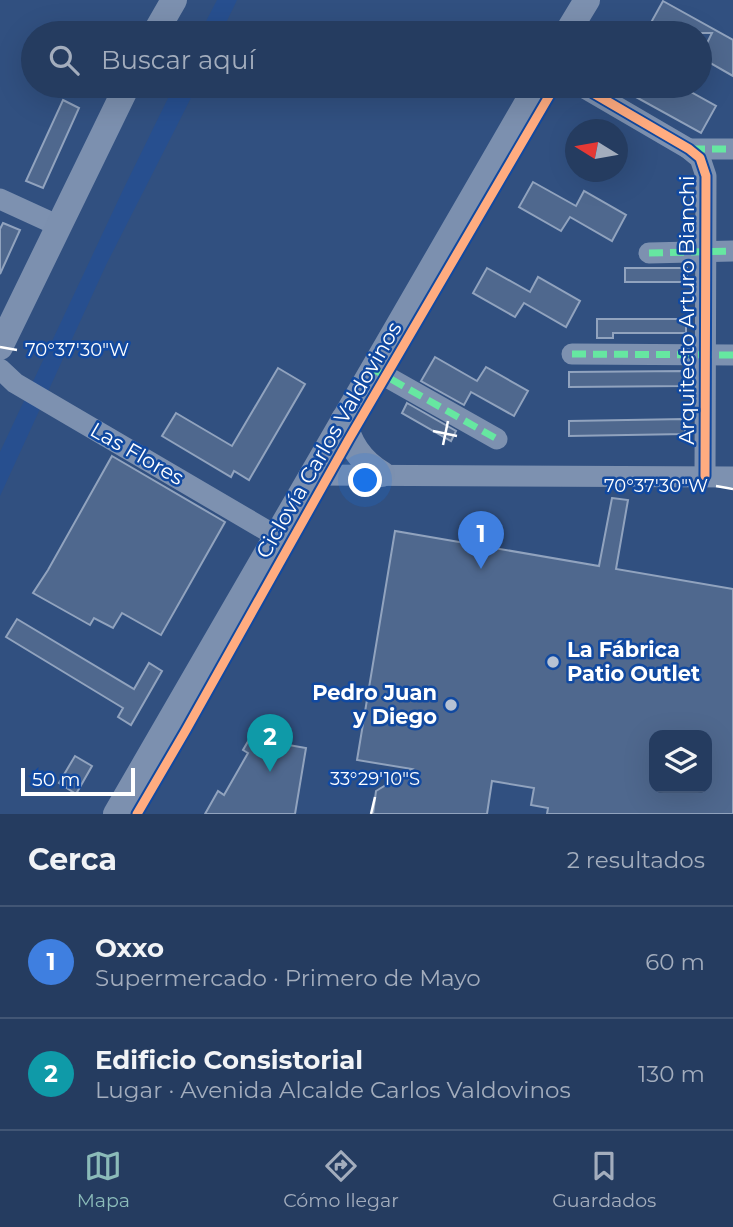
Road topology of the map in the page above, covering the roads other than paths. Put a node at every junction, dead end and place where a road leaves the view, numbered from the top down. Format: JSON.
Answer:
{"nodes":[{"id":1,"x":174,"y":0,"type":"edge"},
{"id":2,"x":587,"y":0,"type":"edge"},
{"id":3,"x":162,"y":21,"type":"edge"},
{"id":4,"x":574,"y":21,"type":"edge"},
{"id":5,"x":121,"y":98,"type":"edge"},
{"id":6,"x":530,"y":98,"type":"edge"},
{"id":7,"x":601,"y":98,"type":"edge"},
{"id":8,"x":689,"y":149,"type":"junction"},
{"id":9,"x":733,"y":149,"type":"edge"},
{"id":10,"x":0,"y":199,"type":"edge"},
{"id":11,"x":59,"y":226,"type":"junction"},
{"id":12,"x":707,"y":251,"type":"junction"},
{"id":13,"x":733,"y":251,"type":"edge"},
{"id":14,"x":649,"y":253,"type":"dead end"},
{"id":15,"x":0,"y":347,"type":"edge"},
{"id":16,"x":572,"y":354,"type":"dead end"},
{"id":17,"x":706,"y":355,"type":"junction"},
{"id":18,"x":733,"y":355,"type":"edge"},
{"id":19,"x":373,"y":369,"type":"junction"},
{"id":20,"x":8,"y":376,"type":"edge"},
{"id":21,"x":344,"y":419,"type":"junction"},
{"id":22,"x":497,"y":439,"type":"dead end"},
{"id":23,"x":382,"y":474,"type":"junction"},
{"id":24,"x":312,"y":475,"type":"junction"},
{"id":25,"x":705,"y":476,"type":"junction"},
{"id":26,"x":733,"y":477,"type":"edge"},
{"id":27,"x":276,"y":536,"type":"junction"},
{"id":28,"x":116,"y":814,"type":"edge"}],
"edges":[{"from":1,"to":3,"type":"main road"},
{"from":2,"to":4,"type":"main road"},
{"from":5,"to":11,"type":"main road"},
{"from":6,"to":19,"type":"main road"},
{"from":7,"to":8,"type":"street","name":"Arquitecto Arturo Bianchi"},
{"from":8,"to":9,"type":"street"},
{"from":8,"to":12,"type":"street","name":"Arquitecto Arturo Bianchi"},
{"from":10,"to":11,"type":"street"},
{"from":11,"to":15,"type":"main road"},
{"from":12,"to":13,"type":"street"},
{"from":12,"to":14,"type":"street"},
{"from":12,"to":17,"type":"street","name":"Arquitecto Arturo Bianchi"},
{"from":16,"to":17,"type":"street"},
{"from":17,"to":18,"type":"street"},
{"from":17,"to":25,"type":"street","name":"Arquitecto Arturo Bianchi"},
{"from":19,"to":21,"type":"main road"},
{"from":19,"to":22,"type":"street"},
{"from":20,"to":27,"type":"street","name":"Las Flores"},
{"from":21,"to":23,"type":"main road"},
{"from":21,"to":24,"type":"main road"},
{"from":23,"to":24,"type":"street"},
{"from":23,"to":25,"type":"street"},
{"from":24,"to":27,"type":"main road"},
{"from":25,"to":26,"type":"street"},
{"from":27,"to":28,"type":"main road"}]}
